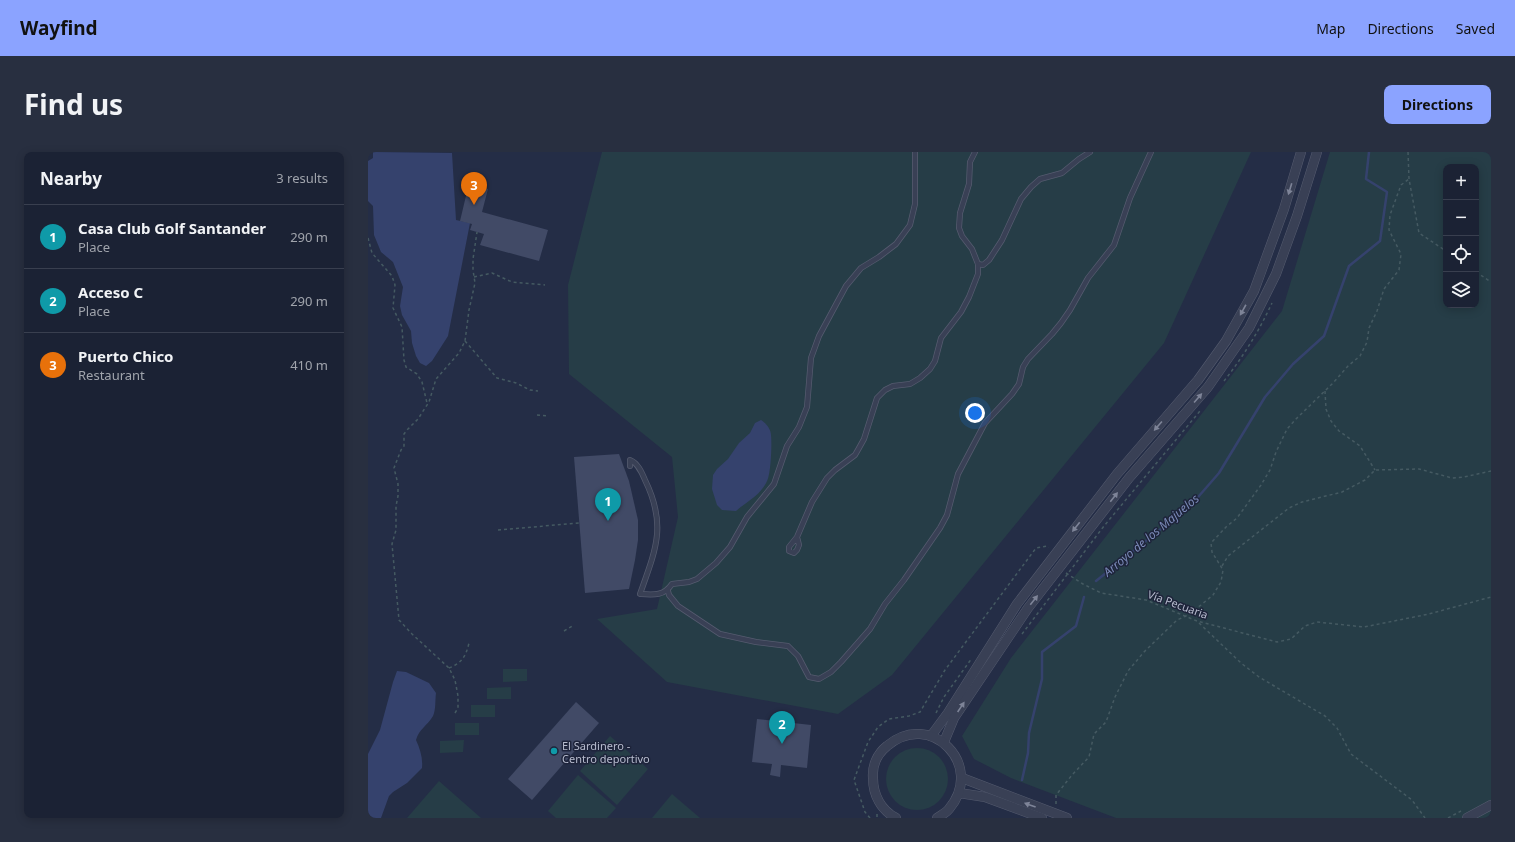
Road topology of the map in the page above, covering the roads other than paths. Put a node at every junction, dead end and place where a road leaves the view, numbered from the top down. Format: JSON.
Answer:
{"nodes":[{"id":1,"x":914,"y":152,"type":"edge"},
{"id":2,"x":975,"y":152,"type":"edge"},
{"id":3,"x":1090,"y":152,"type":"edge"},
{"id":4,"x":1151,"y":152,"type":"edge"},
{"id":5,"x":1301,"y":152,"type":"edge"},
{"id":6,"x":1317,"y":152,"type":"edge"},
{"id":7,"x":978,"y":264,"type":"junction"},
{"id":8,"x":630,"y":466,"type":"dead end"},
{"id":9,"x":797,"y":537,"type":"dead end"},
{"id":10,"x":668,"y":591,"type":"junction"},
{"id":11,"x":931,"y":736,"type":"junction"},
{"id":12,"x":944,"y":742,"type":"junction"},
{"id":13,"x":962,"y":778,"type":"junction"},
{"id":14,"x":959,"y":793,"type":"junction"},
{"id":15,"x":1491,"y":806,"type":"edge"},
{"id":16,"x":892,"y":817,"type":"edge"},
{"id":17,"x":937,"y":818,"type":"edge"},
{"id":18,"x":1042,"y":818,"type":"edge"},
{"id":19,"x":1066,"y":818,"type":"edge"},
{"id":20,"x":1467,"y":818,"type":"edge"}],
"edges":[{"from":1,"to":10,"type":"lane"},
{"from":2,"to":7,"type":"lane"},
{"from":3,"to":7,"type":"lane"},
{"from":4,"to":10,"type":"lane"},
{"from":5,"to":11,"type":"street","one_way":true},
{"from":12,"to":6,"type":"street","one_way":true},
{"from":7,"to":9,"type":"lane"},
{"from":8,"to":10,"type":"lane"},
{"from":11,"to":12,"type":"street"},
{"from":11,"to":16,"type":"street"},
{"from":12,"to":13,"type":"street"},
{"from":13,"to":14,"type":"street"},
{"from":19,"to":13,"type":"street","one_way":true},
{"from":14,"to":17,"type":"street"},
{"from":14,"to":18,"type":"street"},
{"from":15,"to":20,"type":"street"}]}
